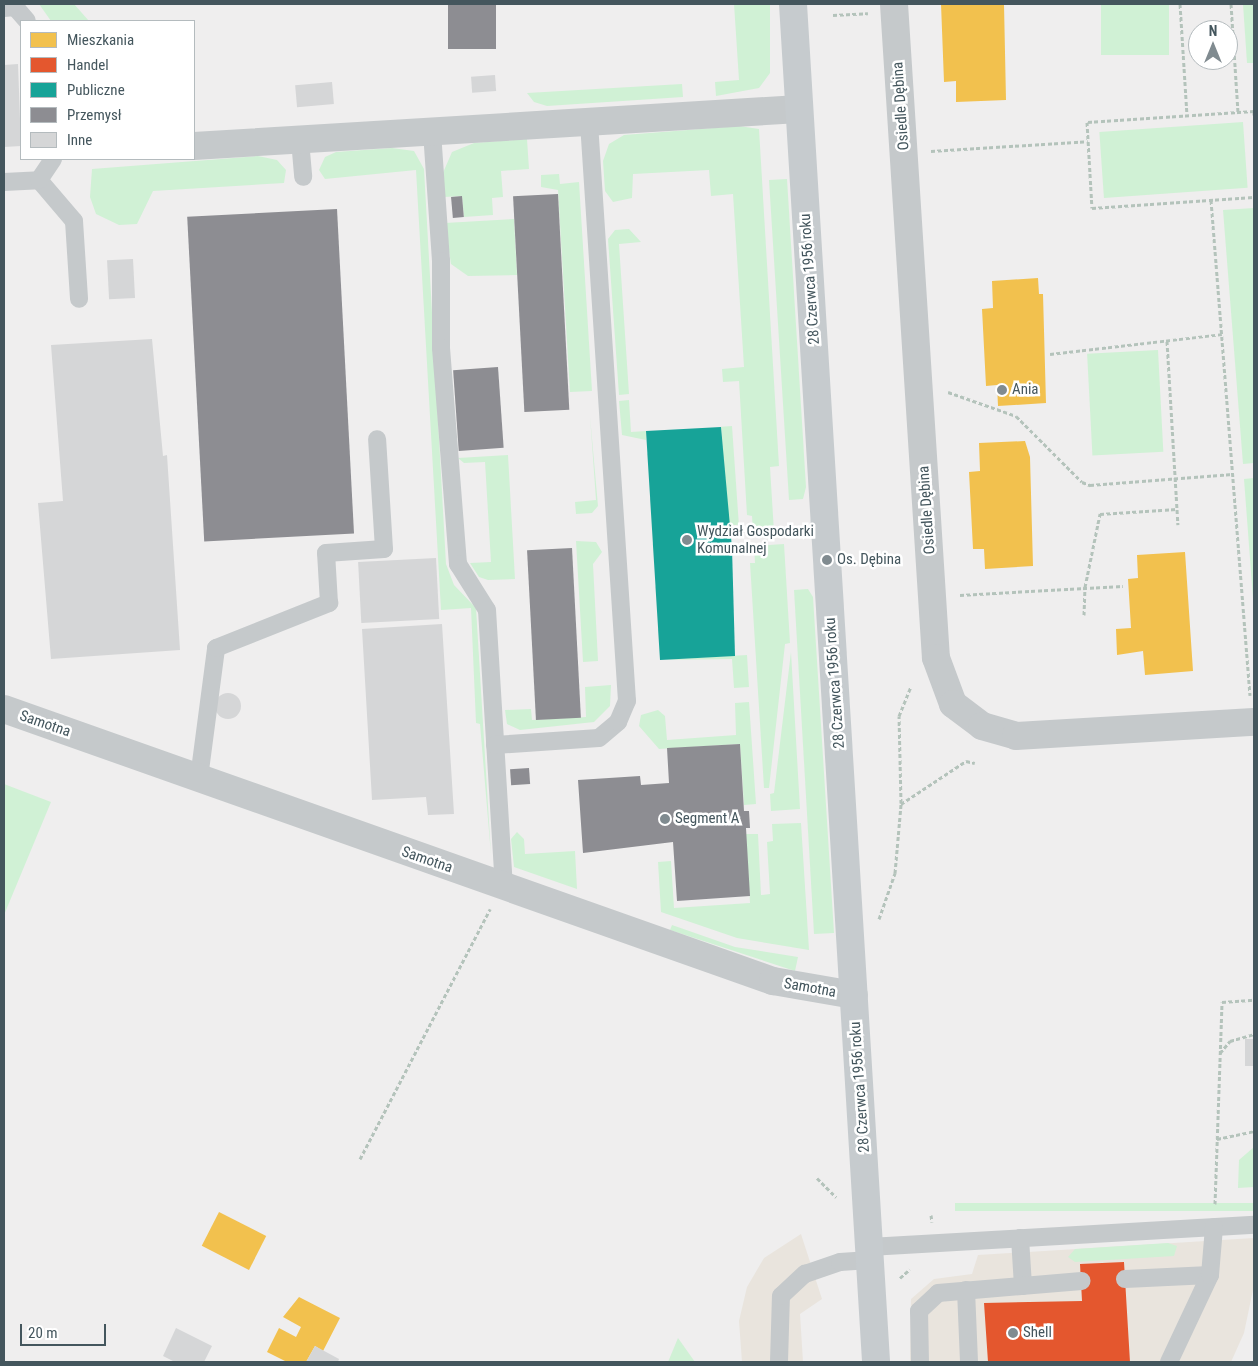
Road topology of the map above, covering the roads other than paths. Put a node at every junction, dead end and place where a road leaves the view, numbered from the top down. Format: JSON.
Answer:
{"nodes":[{"id":1,"x":793,"y":4,"type":"edge"},
{"id":2,"x":894,"y":4,"type":"edge"},
{"id":3,"x":4,"y":8,"type":"edge"},
{"id":4,"x":26,"y":20,"type":"edge"},
{"id":5,"x":799,"y":109,"type":"junction"},
{"id":6,"x":589,"y":123,"type":"junction"},
{"id":7,"x":432,"y":132,"type":"junction"},
{"id":8,"x":300,"y":140,"type":"junction"},
{"id":9,"x":195,"y":146,"type":"edge"},
{"id":10,"x":52,"y":160,"type":"edge"},
{"id":11,"x":302,"y":177,"type":"dead end"},
{"id":12,"x":39,"y":180,"type":"junction"},
{"id":13,"x":4,"y":182,"type":"edge"},
{"id":14,"x":79,"y":299,"type":"dead end"},
{"id":15,"x":377,"y":439,"type":"dead end"},
{"id":16,"x":4,"y":709,"type":"edge"},
{"id":17,"x":1252,"y":722,"type":"edge"},
{"id":18,"x":495,"y":745,"type":"junction"},
{"id":19,"x":199,"y":778,"type":"junction"},
{"id":20,"x":504,"y":887,"type":"junction"},
{"id":21,"x":854,"y":995,"type":"junction"},
{"id":22,"x":1254,"y":1225,"type":"edge"},
{"id":23,"x":1214,"y":1227,"type":"junction"},
{"id":24,"x":1020,"y":1238,"type":"junction"},
{"id":25,"x":870,"y":1254,"type":"junction"},
{"id":26,"x":1210,"y":1275,"type":"junction"},
{"id":27,"x":1125,"y":1280,"type":"dead end"},
{"id":28,"x":1081,"y":1281,"type":"dead end"},
{"id":29,"x":1024,"y":1286,"type":"junction"},
{"id":30,"x":966,"y":1290,"type":"junction"},
{"id":31,"x":779,"y":1362,"type":"edge"},
{"id":32,"x":876,"y":1362,"type":"edge"},
{"id":33,"x":920,"y":1362,"type":"edge"},
{"id":34,"x":970,"y":1362,"type":"edge"},
{"id":35,"x":1169,"y":1362,"type":"edge"}],
"edges":[{"from":1,"to":5,"type":"street","name":"28 Czerwca 1956 roku"},
{"from":2,"to":17,"type":"street","name":"Osiedle Dębina"},
{"from":3,"to":4,"type":"lane"},
{"from":5,"to":6,"type":"street"},
{"from":5,"to":21,"type":"street","name":"28 Czerwca 1956 roku"},
{"from":6,"to":7,"type":"street"},
{"from":6,"to":18,"type":"lane"},
{"from":7,"to":8,"type":"street"},
{"from":7,"to":18,"type":"lane"},
{"from":8,"to":9,"type":"street"},
{"from":8,"to":11,"type":"lane"},
{"from":10,"to":12,"type":"lane"},
{"from":12,"to":13,"type":"lane"},
{"from":12,"to":14,"type":"lane"},
{"from":15,"to":19,"type":"lane"},
{"from":16,"to":19,"type":"street","name":"Samotna"},
{"from":18,"to":20,"type":"lane"},
{"from":19,"to":20,"type":"street","name":"Samotna"},
{"from":20,"to":21,"type":"street","name":"Samotna"},
{"from":21,"to":25,"type":"street","name":"28 Czerwca 1956 roku"},
{"from":22,"to":23,"type":"lane"},
{"from":23,"to":24,"type":"lane"},
{"from":23,"to":26,"type":"lane"},
{"from":24,"to":25,"type":"lane"},
{"from":24,"to":29,"type":"lane"},
{"from":25,"to":31,"type":"lane"},
{"from":25,"to":32,"type":"street","name":"28 Czerwca 1956 roku"},
{"from":26,"to":27,"type":"lane"},
{"from":26,"to":35,"type":"lane"},
{"from":28,"to":29,"type":"lane"},
{"from":29,"to":30,"type":"lane"},
{"from":30,"to":33,"type":"lane"},
{"from":30,"to":34,"type":"lane"}]}
